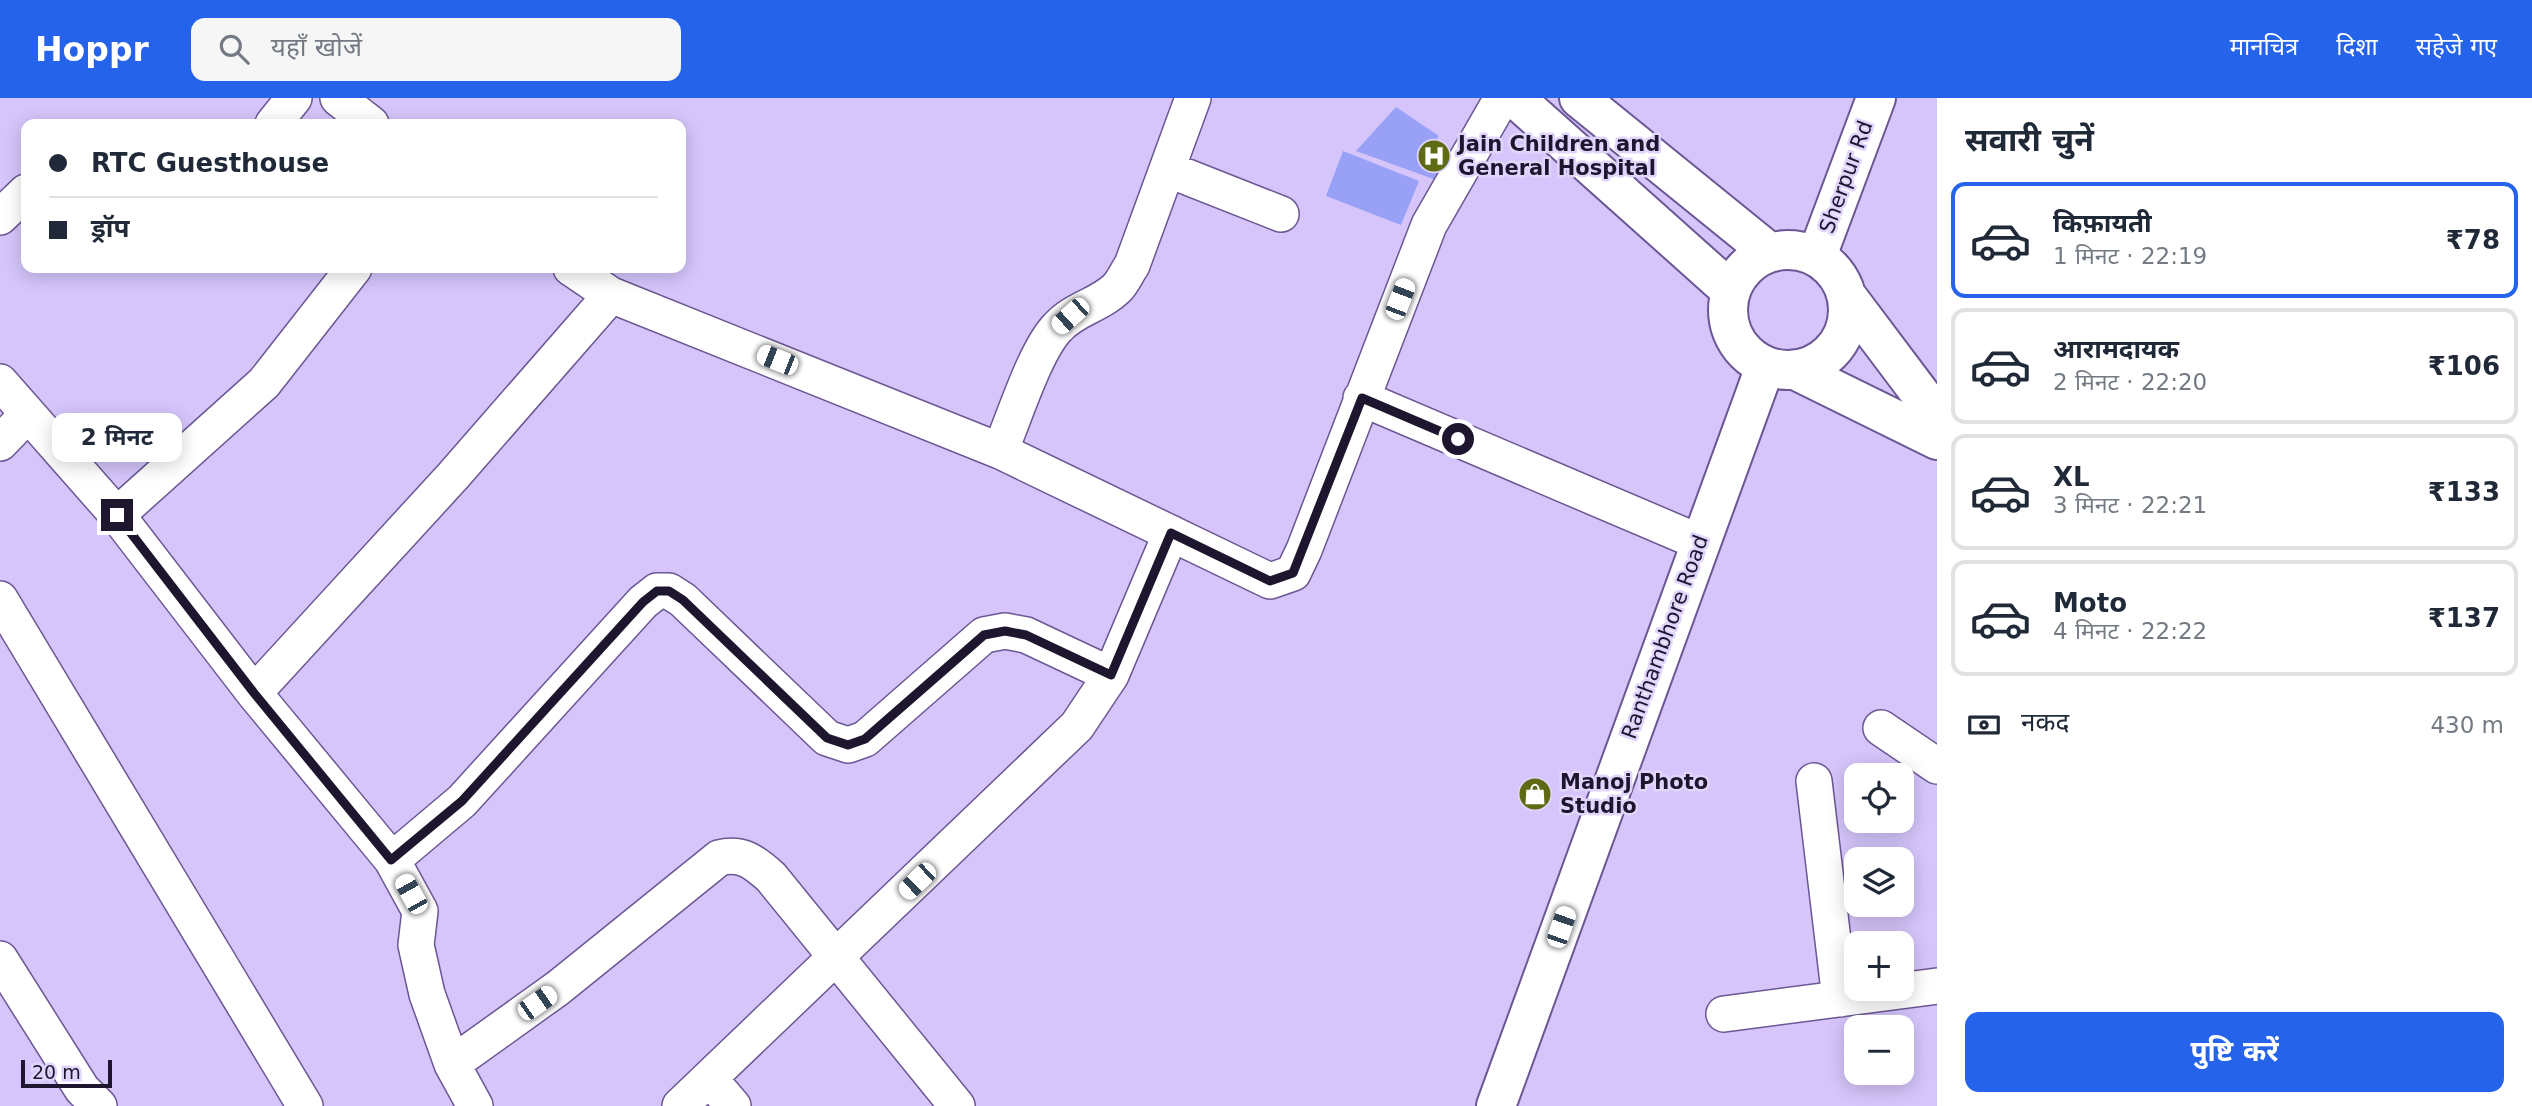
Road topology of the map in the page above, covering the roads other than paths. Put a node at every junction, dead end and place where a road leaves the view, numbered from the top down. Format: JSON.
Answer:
{"nodes":[{"id":1,"x":293,"y":98,"type":"edge"},
{"id":2,"x":338,"y":98,"type":"edge"},
{"id":3,"x":1193,"y":98,"type":"edge"},
{"id":4,"x":1502,"y":98,"type":"edge"},
{"id":5,"x":1516,"y":98,"type":"edge"},
{"id":6,"x":1579,"y":98,"type":"edge"},
{"id":7,"x":1876,"y":98,"type":"edge"},
{"id":8,"x":277,"y":119,"type":"edge"},
{"id":9,"x":365,"y":119,"type":"edge"},
{"id":10,"x":1167,"y":169,"type":"junction"},
{"id":11,"x":21,"y":197,"type":"edge"},
{"id":12,"x":1281,"y":214,"type":"dead end"},
{"id":13,"x":0,"y":216,"type":"edge"},
{"id":14,"x":1769,"y":252,"type":"junction"},
{"id":15,"x":1817,"y":256,"type":"junction"},
{"id":16,"x":350,"y":273,"type":"edge"},
{"id":17,"x":578,"y":273,"type":"edge"},
{"id":18,"x":1730,"y":290,"type":"junction"},
{"id":19,"x":611,"y":295,"type":"junction"},
{"id":20,"x":1849,"y":299,"type":"junction"},
{"id":21,"x":1781,"y":369,"type":"junction"},
{"id":22,"x":0,"y":382,"type":"edge"},
{"id":23,"x":1362,"y":398,"type":"junction"},
{"id":24,"x":28,"y":414,"type":"junction"},
{"id":25,"x":1937,"y":416,"type":"edge"},
{"id":26,"x":1937,"y":440,"type":"edge"},
{"id":27,"x":0,"y":443,"type":"edge"},
{"id":28,"x":1000,"y":451,"type":"junction"},
{"id":29,"x":117,"y":515,"type":"junction"},
{"id":30,"x":1171,"y":533,"type":"junction"},
{"id":31,"x":1699,"y":542,"type":"junction"},
{"id":32,"x":0,"y":599,"type":"edge"},
{"id":33,"x":1111,"y":675,"type":"junction"},
{"id":34,"x":254,"y":693,"type":"junction"},
{"id":35,"x":1881,"y":728,"type":"dead end"},
{"id":36,"x":1937,"y":766,"type":"edge"},
{"id":37,"x":1814,"y":781,"type":"dead end"},
{"id":38,"x":391,"y":860,"type":"junction"},
{"id":39,"x":0,"y":959,"type":"edge"},
{"id":40,"x":837,"y":959,"type":"junction"},
{"id":41,"x":1937,"y":986,"type":"edge"},
{"id":42,"x":1840,"y":999,"type":"junction"},
{"id":43,"x":1724,"y":1014,"type":"dead end"},
{"id":44,"x":452,"y":1064,"type":"junction"},
{"id":45,"x":710,"y":1079,"type":"junction"},
{"id":46,"x":469,"y":1105,"type":"edge"},
{"id":47,"x":99,"y":1106,"type":"edge"},
{"id":48,"x":305,"y":1106,"type":"edge"},
{"id":49,"x":680,"y":1106,"type":"edge"},
{"id":50,"x":733,"y":1106,"type":"edge"},
{"id":51,"x":957,"y":1106,"type":"edge"},
{"id":52,"x":1496,"y":1106,"type":"edge"}],
"edges":[{"from":1,"to":8,"type":"street"},
{"from":2,"to":9,"type":"street"},
{"from":3,"to":10,"type":"street"},
{"from":4,"to":23,"type":"street"},
{"from":5,"to":18,"type":"main road"},
{"from":6,"to":14,"type":"main road"},
{"from":7,"to":15,"type":"main road","name":"Sherpur Rd"},
{"from":10,"to":12,"type":"street"},
{"from":10,"to":28,"type":"street"},
{"from":11,"to":13,"type":"street"},
{"from":14,"to":15,"type":"main road"},
{"from":14,"to":18,"type":"main road"},
{"from":15,"to":20,"type":"main road"},
{"from":16,"to":29,"type":"street"},
{"from":17,"to":19,"type":"street"},
{"from":18,"to":21,"type":"main road"},
{"from":19,"to":28,"type":"street"},
{"from":19,"to":34,"type":"street"},
{"from":20,"to":21,"type":"main road"},
{"from":20,"to":25,"type":"main road"},
{"from":21,"to":26,"type":"main road"},
{"from":21,"to":31,"type":"main road","name":"Ranthambhore Road"},
{"from":22,"to":24,"type":"street"},
{"from":23,"to":30,"type":"street"},
{"from":23,"to":31,"type":"street"},
{"from":24,"to":27,"type":"street"},
{"from":24,"to":29,"type":"street"},
{"from":28,"to":30,"type":"street"},
{"from":29,"to":34,"type":"street"},
{"from":30,"to":33,"type":"street"},
{"from":31,"to":52,"type":"main road","name":"Ranthambhore Road"},
{"from":32,"to":48,"type":"street"},
{"from":33,"to":38,"type":"street"},
{"from":33,"to":40,"type":"street"},
{"from":34,"to":38,"type":"street"},
{"from":35,"to":36,"type":"street"},
{"from":37,"to":42,"type":"street"},
{"from":38,"to":44,"type":"street"},
{"from":39,"to":47,"type":"street"},
{"from":40,"to":44,"type":"street"},
{"from":40,"to":45,"type":"street"},
{"from":40,"to":51,"type":"street"},
{"from":41,"to":42,"type":"street"},
{"from":42,"to":43,"type":"street"},
{"from":44,"to":46,"type":"street"},
{"from":45,"to":49,"type":"street"},
{"from":45,"to":50,"type":"street"}]}
